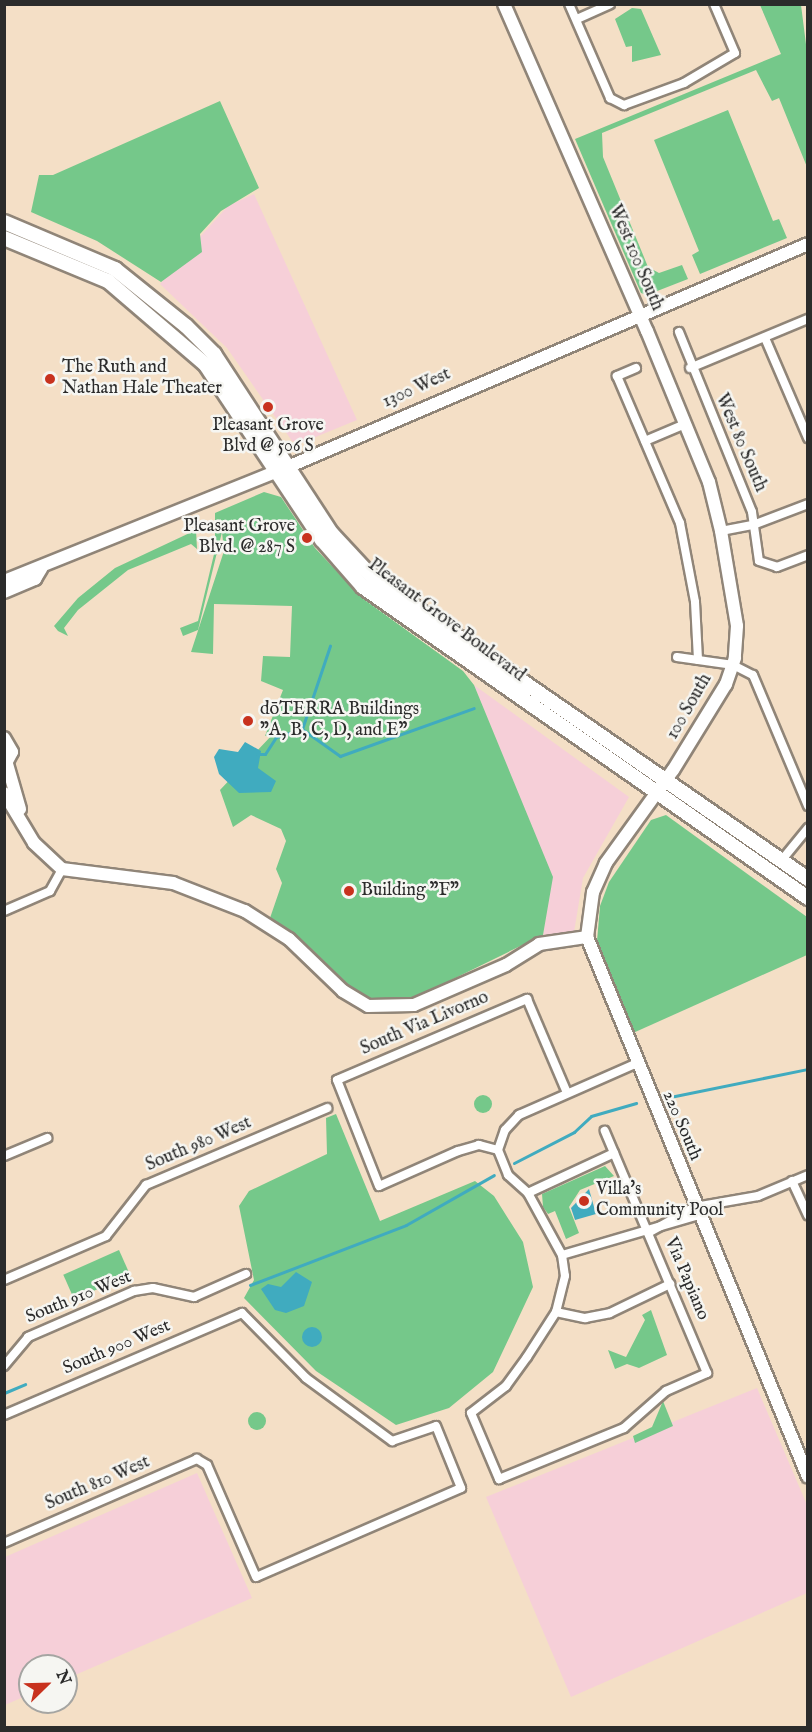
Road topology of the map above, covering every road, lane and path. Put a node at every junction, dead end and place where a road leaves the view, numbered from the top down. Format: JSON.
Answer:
{"nodes":[{"id":1,"x":569,"y":4,"type":"edge"},
{"id":2,"x":609,"y":4,"type":"edge"},
{"id":3,"x":714,"y":4,"type":"edge"},
{"id":4,"x":505,"y":5,"type":"edge"},
{"id":5,"x":577,"y":19,"type":"junction"},
{"id":6,"x":4,"y":222,"type":"edge"},
{"id":7,"x":4,"y":238,"type":"edge"},
{"id":8,"x":807,"y":244,"type":"edge"},
{"id":9,"x":640,"y":315,"type":"junction"},
{"id":10,"x":807,"y":319,"type":"edge"},
{"id":11,"x":679,"y":332,"type":"dead end"},
{"id":12,"x":765,"y":338,"type":"junction"},
{"id":13,"x":636,"y":368,"type":"dead end"},
{"id":14,"x":690,"y":368,"type":"junction"},
{"id":15,"x":685,"y":424,"type":"junction"},
{"id":16,"x":807,"y":438,"type":"edge"},
{"id":17,"x":645,"y":441,"type":"junction"},
{"id":18,"x":284,"y":468,"type":"junction"},
{"id":19,"x":807,"y":504,"type":"edge"},
{"id":20,"x":753,"y":525,"type":"junction"},
{"id":21,"x":721,"y":531,"type":"junction"},
{"id":22,"x":807,"y":555,"type":"edge"},
{"id":23,"x":41,"y":569,"type":"junction"},
{"id":24,"x":4,"y":580,"type":"edge"},
{"id":25,"x":4,"y":592,"type":"edge"},
{"id":26,"x":677,"y":657,"type":"dead end"},
{"id":27,"x":698,"y":660,"type":"junction"},
{"id":28,"x":733,"y":665,"type":"junction"},
{"id":29,"x":4,"y":738,"type":"edge"},
{"id":30,"x":6,"y":765,"type":"edge"},
{"id":31,"x":661,"y":789,"type":"junction"},
{"id":32,"x":4,"y":793,"type":"edge"},
{"id":33,"x":807,"y":806,"type":"edge"},
{"id":34,"x":24,"y":825,"type":"junction"},
{"id":35,"x":807,"y":828,"type":"edge"},
{"id":36,"x":781,"y":861,"type":"junction"},
{"id":37,"x":62,"y":869,"type":"junction"},
{"id":38,"x":807,"y":879,"type":"edge"},
{"id":39,"x":807,"y":898,"type":"edge"},
{"id":40,"x":4,"y":911,"type":"edge"},
{"id":41,"x":587,"y":937,"type":"junction"},
{"id":42,"x":635,"y":1064,"type":"junction"},
{"id":43,"x":567,"y":1093,"type":"junction"},
{"id":44,"x":327,"y":1108,"type":"dead end"},
{"id":45,"x":605,"y":1131,"type":"dead end"},
{"id":46,"x":47,"y":1138,"type":"dead end"},
{"id":47,"x":498,"y":1150,"type":"junction"},
{"id":48,"x":614,"y":1153,"type":"junction"},
{"id":49,"x":4,"y":1156,"type":"edge"},
{"id":50,"x":807,"y":1174,"type":"edge"},
{"id":51,"x":792,"y":1181,"type":"junction"},
{"id":52,"x":528,"y":1193,"type":"junction"},
{"id":53,"x":697,"y":1211,"type":"junction"},
{"id":54,"x":807,"y":1216,"type":"edge"},
{"id":55,"x":648,"y":1233,"type":"junction"},
{"id":56,"x":561,"y":1255,"type":"junction"},
{"id":57,"x":246,"y":1274,"type":"dead end"},
{"id":58,"x":4,"y":1280,"type":"edge"},
{"id":59,"x":670,"y":1284,"type":"junction"},
{"id":60,"x":556,"y":1312,"type":"junction"},
{"id":61,"x":4,"y":1366,"type":"edge"},
{"id":62,"x":4,"y":1416,"type":"edge"},
{"id":63,"x":205,"y":1462,"type":"joint"},
{"id":64,"x":807,"y":1477,"type":"edge"},
{"id":65,"x":4,"y":1543,"type":"edge"}],
"edges":[{"from":1,"to":5,"type":"street"},
{"from":2,"to":5,"type":"street"},
{"from":3,"to":5,"type":"street"},
{"from":4,"to":9,"type":"street","name":"West 100 South"},
{"from":6,"to":18,"type":"main road","name":"Pleasant Grove Boulevard"},
{"from":7,"to":18,"type":"main road","name":"Pleasant Grove Boulevard"},
{"from":8,"to":9,"type":"street","name":"1300 West"},
{"from":9,"to":15,"type":"street","name":"West 100 South"},
{"from":9,"to":18,"type":"street","name":"1300 West"},
{"from":10,"to":12,"type":"street"},
{"from":11,"to":14,"type":"street","name":"West 80 South"},
{"from":12,"to":14,"type":"street"},
{"from":12,"to":16,"type":"street"},
{"from":13,"to":17,"type":"street"},
{"from":14,"to":20,"type":"street","name":"West 80 South"},
{"from":15,"to":17,"type":"street"},
{"from":15,"to":21,"type":"street","name":"West 100 South"},
{"from":17,"to":27,"type":"street"},
{"from":18,"to":23,"type":"street","name":"1300 West"},
{"from":18,"to":31,"type":"main road","name":"Pleasant Grove Boulevard"},
{"from":19,"to":20,"type":"street"},
{"from":20,"to":21,"type":"street"},
{"from":20,"to":22,"type":"street","name":"West 80 South"},
{"from":21,"to":28,"type":"street","name":"100 South"},
{"from":23,"to":24,"type":"street"},
{"from":23,"to":25,"type":"street"},
{"from":26,"to":27,"type":"street"},
{"from":27,"to":28,"type":"street"},
{"from":28,"to":31,"type":"street","name":"100 South"},
{"from":28,"to":33,"type":"street"},
{"from":29,"to":30,"type":"street"},
{"from":30,"to":34,"type":"street"},
{"from":31,"to":36,"type":"main road","name":"Pleasant Grove Boulevard"},
{"from":31,"to":39,"type":"main road","name":"Pleasant Grove Boulevard"},
{"from":31,"to":41,"type":"street","name":"220 South"},
{"from":32,"to":34,"type":"street"},
{"from":34,"to":37,"type":"street"},
{"from":35,"to":36,"type":"street"},
{"from":36,"to":38,"type":"main road","name":"Pleasant Grove Boulevard"},
{"from":37,"to":40,"type":"street"},
{"from":37,"to":41,"type":"street"},
{"from":41,"to":42,"type":"street","name":"220 South"},
{"from":42,"to":43,"type":"street"},
{"from":42,"to":53,"type":"street","name":"220 South"},
{"from":43,"to":47,"type":"street"},
{"from":43,"to":47,"type":"street","name":"South Via Livorno"},
{"from":44,"to":58,"type":"street","name":"South 980 West"},
{"from":45,"to":48,"type":"street","name":"Via Papiano"},
{"from":46,"to":49,"type":"street"},
{"from":47,"to":52,"type":"street"},
{"from":48,"to":52,"type":"street"},
{"from":48,"to":55,"type":"street","name":"Via Papiano"},
{"from":50,"to":51,"type":"street"},
{"from":51,"to":53,"type":"street"},
{"from":51,"to":54,"type":"street"},
{"from":52,"to":56,"type":"street"},
{"from":53,"to":55,"type":"street"},
{"from":53,"to":64,"type":"street","name":"220 South"},
{"from":55,"to":56,"type":"street"},
{"from":55,"to":59,"type":"street","name":"Via Papiano"},
{"from":56,"to":60,"type":"street"},
{"from":57,"to":61,"type":"street","name":"South 910 West"},
{"from":59,"to":60,"type":"street"},
{"from":59,"to":60,"type":"street","name":"Via Papiano"},
{"from":62,"to":63,"type":"street","name":"South 900 West"},
{"from":63,"to":65,"type":"street","name":"South 810 West"}]}
